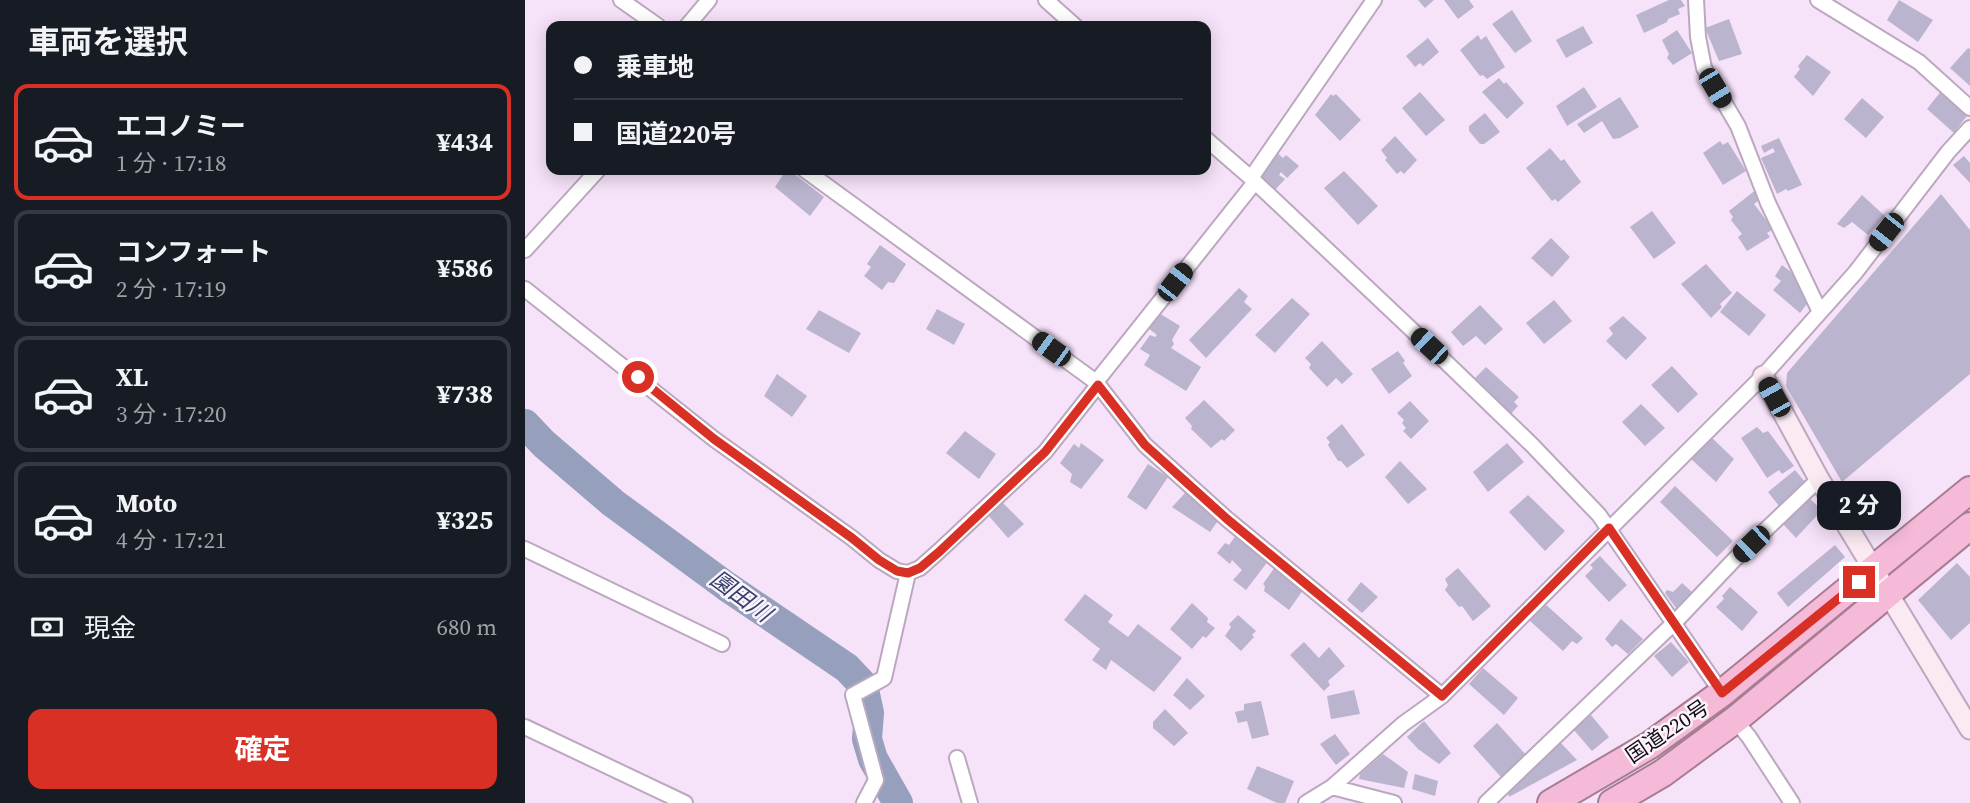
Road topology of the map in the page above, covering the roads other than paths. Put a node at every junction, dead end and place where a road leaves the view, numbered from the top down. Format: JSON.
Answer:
{"nodes":[{"id":1,"x":621,"y":0,"type":"edge"},
{"id":2,"x":709,"y":0,"type":"edge"},
{"id":3,"x":1046,"y":0,"type":"edge"},
{"id":4,"x":1374,"y":0,"type":"edge"},
{"id":5,"x":1696,"y":0,"type":"edge"},
{"id":6,"x":1818,"y":0,"type":"edge"},
{"id":7,"x":652,"y":21,"type":"edge"},
{"id":8,"x":691,"y":21,"type":"edge"},
{"id":9,"x":1069,"y":21,"type":"edge"},
{"id":10,"x":1970,"y":108,"type":"edge"},
{"id":11,"x":1970,"y":128,"type":"edge"},
{"id":12,"x":1211,"y":143,"type":"edge"},
{"id":13,"x":593,"y":175,"type":"edge"},
{"id":14,"x":812,"y":175,"type":"edge"},
{"id":15,"x":1253,"y":180,"type":"junction"},
{"id":16,"x":525,"y":250,"type":"edge"},
{"id":17,"x":525,"y":289,"type":"edge"},
{"id":18,"x":1820,"y":312,"type":"junction"},
{"id":19,"x":1763,"y":376,"type":"junction"},
{"id":20,"x":1097,"y":384,"type":"junction"},
{"id":21,"x":1819,"y":479,"type":"junction"},
{"id":22,"x":1970,"y":490,"type":"edge"},
{"id":23,"x":1970,"y":526,"type":"edge"},
{"id":24,"x":1609,"y":528,"type":"junction"},
{"id":25,"x":525,"y":549,"type":"edge"},
{"id":26,"x":1874,"y":569,"type":"junction"},
{"id":27,"x":908,"y":573,"type":"junction"},
{"id":28,"x":1889,"y":595,"type":"junction"},
{"id":29,"x":1675,"y":622,"type":"junction"},
{"id":30,"x":722,"y":644,"type":"dead end"},
{"id":31,"x":1722,"y":693,"type":"junction"},
{"id":32,"x":1442,"y":696,"type":"junction"},
{"id":33,"x":1735,"y":720,"type":"junction"},
{"id":34,"x":525,"y":727,"type":"edge"},
{"id":35,"x":1970,"y":729,"type":"edge"},
{"id":36,"x":957,"y":758,"type":"dead end"},
{"id":37,"x":1332,"y":787,"type":"junction"},
{"id":38,"x":1634,"y":795,"type":"edge"},
{"id":39,"x":685,"y":803,"type":"edge"},
{"id":40,"x":864,"y":803,"type":"edge"},
{"id":41,"x":970,"y":803,"type":"edge"},
{"id":42,"x":1306,"y":803,"type":"edge"},
{"id":43,"x":1394,"y":803,"type":"edge"},
{"id":44,"x":1486,"y":803,"type":"edge"},
{"id":45,"x":1551,"y":803,"type":"edge"},
{"id":46,"x":1612,"y":803,"type":"edge"},
{"id":47,"x":1792,"y":803,"type":"edge"}],
"edges":[{"from":1,"to":7,"type":"street"},
{"from":2,"to":8,"type":"street"},
{"from":3,"to":9,"type":"street"},
{"from":4,"to":15,"type":"street"},
{"from":5,"to":18,"type":"street"},
{"from":6,"to":10,"type":"street"},
{"from":11,"to":18,"type":"street"},
{"from":12,"to":15,"type":"street"},
{"from":13,"to":16,"type":"street"},
{"from":14,"to":20,"type":"street"},
{"from":15,"to":20,"type":"street"},
{"from":15,"to":24,"type":"street"},
{"from":17,"to":27,"type":"street"},
{"from":18,"to":19,"type":"street"},
{"from":19,"to":21,"type":"street"},
{"from":19,"to":24,"type":"street"},
{"from":20,"to":27,"type":"street"},
{"from":20,"to":32,"type":"street"},
{"from":21,"to":26,"type":"street"},
{"from":21,"to":29,"type":"street"},
{"from":22,"to":26,"type":"highway","name":"国道220号"},
{"from":23,"to":28,"type":"highway","name":"国道220号"},
{"from":24,"to":29,"type":"street"},
{"from":24,"to":32,"type":"street"},
{"from":25,"to":30,"type":"street"},
{"from":26,"to":28,"type":"street"},
{"from":26,"to":31,"type":"highway","name":"国道220号"},
{"from":27,"to":40,"type":"street"},
{"from":28,"to":33,"type":"highway","name":"国道220号"},
{"from":28,"to":35,"type":"street"},
{"from":29,"to":31,"type":"street"},
{"from":29,"to":44,"type":"street"},
{"from":31,"to":45,"type":"highway","name":"国道220号"},
{"from":32,"to":37,"type":"street"},
{"from":33,"to":38,"type":"highway","name":"国道220号"},
{"from":33,"to":47,"type":"street"},
{"from":34,"to":39,"type":"street"},
{"from":36,"to":41,"type":"street"},
{"from":37,"to":42,"type":"street"},
{"from":37,"to":43,"type":"street"},
{"from":38,"to":46,"type":"highway","name":"国道220号"}]}
